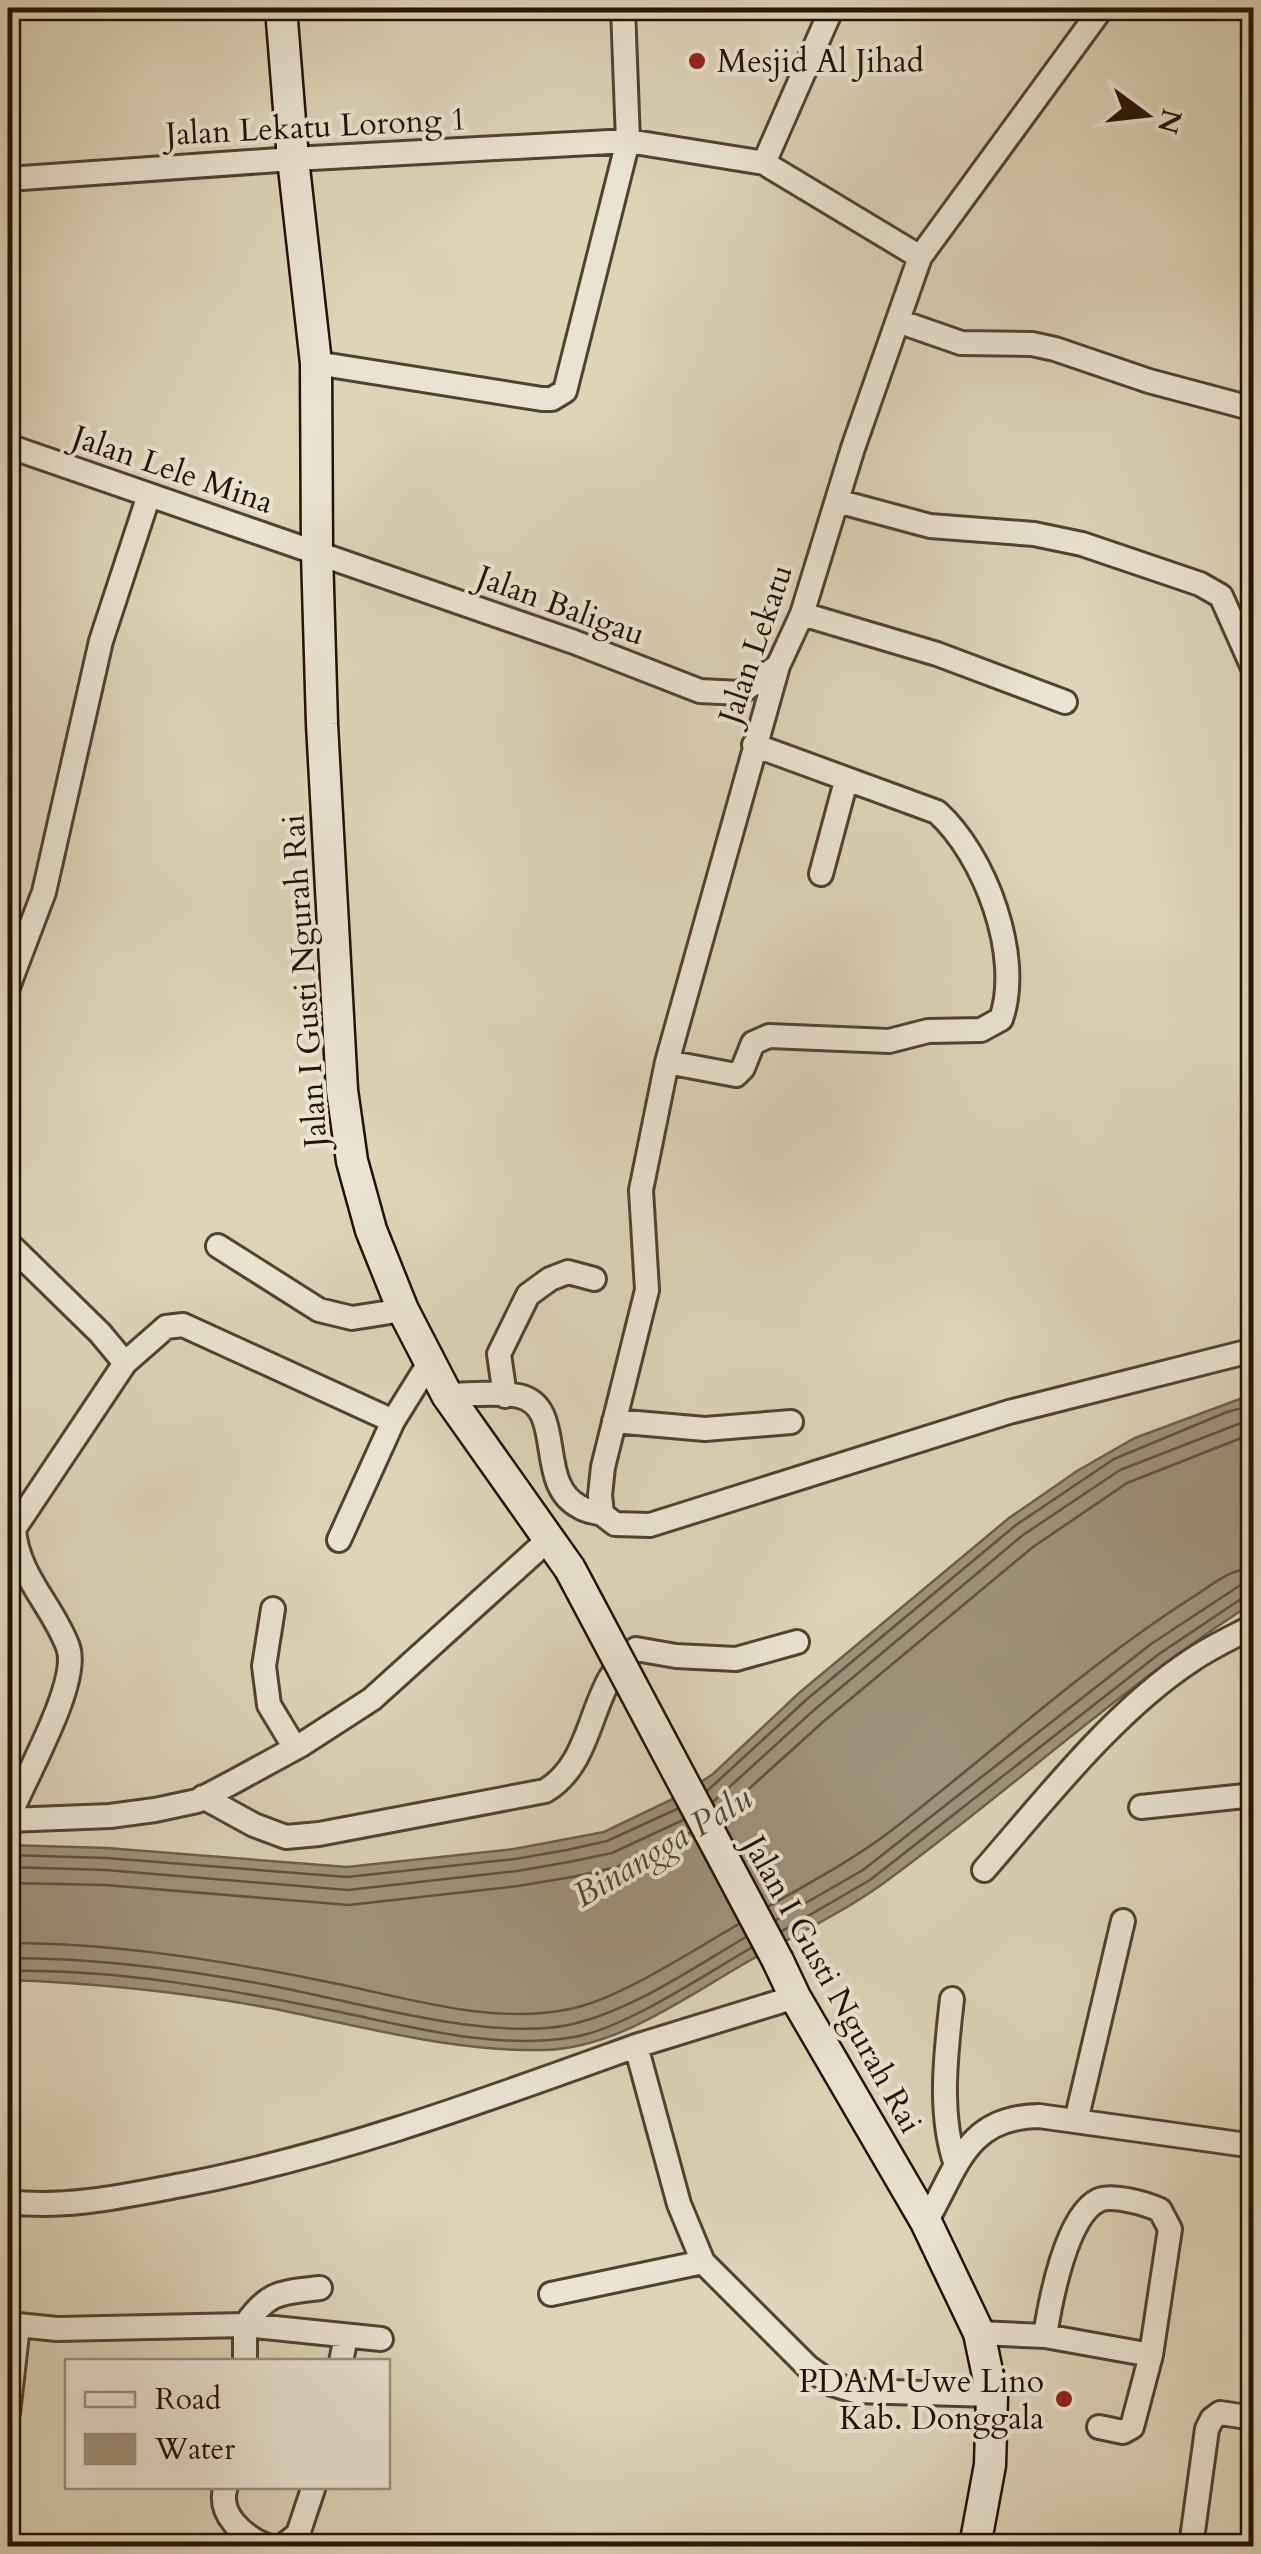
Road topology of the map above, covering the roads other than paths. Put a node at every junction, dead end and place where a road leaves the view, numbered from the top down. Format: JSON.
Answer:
{"nodes":[{"id":1,"x":282,"y":8,"type":"edge"},
{"id":2,"x":623,"y":8,"type":"edge"},
{"id":3,"x":832,"y":8,"type":"edge"},
{"id":4,"x":1102,"y":8,"type":"edge"},
{"id":5,"x":628,"y":140,"type":"junction"},
{"id":6,"x":293,"y":158,"type":"junction"},
{"id":7,"x":764,"y":163,"type":"junction"},
{"id":8,"x":8,"y":178,"type":"edge"},
{"id":9,"x":920,"y":257,"type":"junction"},
{"id":10,"x":898,"y":321,"type":"junction"},
{"id":11,"x":316,"y":362,"type":"junction"},
{"id":12,"x":1254,"y":409,"type":"edge"},
{"id":13,"x":8,"y":446,"type":"edge"},
{"id":14,"x":148,"y":495,"type":"junction"},
{"id":15,"x":837,"y":501,"type":"junction"},
{"id":16,"x":316,"y":554,"type":"junction"},
{"id":17,"x":802,"y":614,"type":"junction"},
{"id":18,"x":778,"y":666,"type":"junction"},
{"id":19,"x":1254,"y":670,"type":"edge"},
{"id":20,"x":1065,"y":702,"type":"dead end"},
{"id":21,"x":754,"y":745,"type":"junction"},
{"id":22,"x":846,"y":781,"type":"junction"},
{"id":23,"x":821,"y":874,"type":"dead end"},
{"id":24,"x":8,"y":987,"type":"edge"},
{"id":25,"x":667,"y":1062,"type":"junction"},
{"id":26,"x":8,"y":1242,"type":"edge"},
{"id":27,"x":218,"y":1246,"type":"dead end"},
{"id":28,"x":594,"y":1279,"type":"dead end"},
{"id":29,"x":403,"y":1310,"type":"junction"},
{"id":30,"x":1254,"y":1350,"type":"edge"},
{"id":31,"x":431,"y":1360,"type":"junction"},
{"id":32,"x":125,"y":1363,"type":"junction"},
{"id":33,"x":447,"y":1395,"type":"junction"},
{"id":34,"x":505,"y":1396,"type":"junction"},
{"id":35,"x":393,"y":1421,"type":"junction"},
{"id":36,"x":614,"y":1421,"type":"junction"},
{"id":37,"x":791,"y":1422,"type":"dead end"},
{"id":38,"x":602,"y":1514,"type":"junction"},
{"id":39,"x":14,"y":1518,"type":"edge"},
{"id":40,"x":549,"y":1539,"type":"junction"},
{"id":41,"x":339,"y":1540,"type":"dead end"},
{"id":42,"x":273,"y":1609,"type":"dead end"},
{"id":43,"x":1254,"y":1626,"type":"edge"},
{"id":44,"x":797,"y":1642,"type":"dead end"},
{"id":45,"x":295,"y":1748,"type":"junction"},
{"id":46,"x":1254,"y":1795,"type":"edge"},
{"id":47,"x":203,"y":1797,"type":"junction"},
{"id":48,"x":1141,"y":1807,"type":"dead end"},
{"id":49,"x":984,"y":1870,"type":"dead end"},
{"id":50,"x":1123,"y":1922,"type":"dead end"},
{"id":51,"x":795,"y":1997,"type":"junction"},
{"id":52,"x":952,"y":1999,"type":"dead end"},
{"id":53,"x":636,"y":2046,"type":"junction"},
{"id":54,"x":1076,"y":2121,"type":"junction"},
{"id":55,"x":1254,"y":2146,"type":"edge"},
{"id":56,"x":956,"y":2165,"type":"junction"},
{"id":57,"x":8,"y":2202,"type":"edge"},
{"id":58,"x":926,"y":2222,"type":"junction"},
{"id":59,"x":703,"y":2262,"type":"junction"},
{"id":60,"x":320,"y":2288,"type":"dead end"},
{"id":61,"x":551,"y":2294,"type":"dead end"},
{"id":62,"x":13,"y":2325,"type":"edge"},
{"id":63,"x":245,"y":2325,"type":"junction"},
{"id":64,"x":979,"y":2334,"type":"junction"},
{"id":65,"x":346,"y":2336,"type":"junction"},
{"id":66,"x":1045,"y":2336,"type":"junction"},
{"id":67,"x":382,"y":2339,"type":"dead end"},
{"id":68,"x":1150,"y":2355,"type":"junction"},
{"id":69,"x":245,"y":2359,"type":"edge"},
{"id":70,"x":342,"y":2359,"type":"edge"},
{"id":71,"x":992,"y":2396,"type":"junction"},
{"id":72,"x":8,"y":2414,"type":"edge"},
{"id":73,"x":1254,"y":2418,"type":"edge"},
{"id":74,"x":1099,"y":2428,"type":"dead end"},
{"id":75,"x":225,"y":2489,"type":"edge"},
{"id":76,"x":313,"y":2489,"type":"edge"},
{"id":77,"x":268,"y":2546,"type":"edge"},
{"id":78,"x":284,"y":2546,"type":"edge"},
{"id":79,"x":976,"y":2546,"type":"edge"},
{"id":80,"x":1191,"y":2546,"type":"edge"}],
"edges":[{"from":1,"to":6,"type":"main road","name":"Jalan I Gusti Ngurah Rai"},
{"from":2,"to":5,"type":"street"},
{"from":3,"to":7,"type":"street"},
{"from":4,"to":9,"type":"street","name":"Jalan Lekatu"},
{"from":5,"to":6,"type":"street","name":"Jalan Lekatu Lorong 1"},
{"from":5,"to":7,"type":"street","name":"Jalan Lekatu Lorong 1"},
{"from":5,"to":11,"type":"street"},
{"from":6,"to":8,"type":"street","name":"Jalan Lekatu Lorong 1"},
{"from":6,"to":11,"type":"main road","name":"Jalan I Gusti Ngurah Rai"},
{"from":7,"to":9,"type":"street","name":"Jalan Lekatu Lorong 1"},
{"from":9,"to":10,"type":"street","name":"Jalan Lekatu"},
{"from":10,"to":12,"type":"street"},
{"from":10,"to":15,"type":"street","name":"Jalan Lekatu"},
{"from":11,"to":16,"type":"main road","name":"Jalan I Gusti Ngurah Rai"},
{"from":13,"to":14,"type":"street","name":"Jalan Lele Mina"},
{"from":14,"to":16,"type":"street","name":"Jalan Lele Mina"},
{"from":14,"to":24,"type":"street"},
{"from":15,"to":17,"type":"street","name":"Jalan Lekatu"},
{"from":15,"to":19,"type":"street"},
{"from":16,"to":18,"type":"street","name":"Jalan Baligau"},
{"from":16,"to":29,"type":"main road","name":"Jalan I Gusti Ngurah Rai"},
{"from":17,"to":18,"type":"street","name":"Jalan Lekatu"},
{"from":17,"to":20,"type":"street"},
{"from":18,"to":21,"type":"street","name":"Jalan Lekatu"},
{"from":21,"to":22,"type":"street"},
{"from":21,"to":25,"type":"street","name":"Jalan Lekatu"},
{"from":22,"to":23,"type":"street"},
{"from":22,"to":25,"type":"street"},
{"from":25,"to":36,"type":"street","name":"Jalan Lekatu"},
{"from":26,"to":32,"type":"street"},
{"from":27,"to":29,"type":"street"},
{"from":28,"to":34,"type":"street"},
{"from":29,"to":31,"type":"main road","name":"Jalan I Gusti Ngurah Rai"},
{"from":30,"to":38,"type":"street"},
{"from":31,"to":33,"type":"main road","name":"Jalan I Gusti Ngurah Rai"},
{"from":31,"to":35,"type":"street"},
{"from":32,"to":35,"type":"street"},
{"from":32,"to":39,"type":"street"},
{"from":33,"to":34,"type":"street"},
{"from":33,"to":40,"type":"main road","name":"Jalan I Gusti Ngurah Rai"},
{"from":34,"to":38,"type":"street"},
{"from":35,"to":41,"type":"street"},
{"from":36,"to":37,"type":"street"},
{"from":36,"to":38,"type":"street","name":"Jalan Lekatu"},
{"from":39,"to":47,"type":"street"},
{"from":40,"to":45,"type":"street"},
{"from":40,"to":51,"type":"main road","name":"Jalan I Gusti Ngurah Rai","bridge":true},
{"from":42,"to":45,"type":"street"},
{"from":43,"to":49,"type":"street"},
{"from":44,"to":47,"type":"street"},
{"from":45,"to":47,"type":"street"},
{"from":46,"to":48,"type":"street"},
{"from":50,"to":54,"type":"street"},
{"from":51,"to":53,"type":"street"},
{"from":51,"to":58,"type":"main road","name":"Jalan I Gusti Ngurah Rai"},
{"from":52,"to":56,"type":"street"},
{"from":53,"to":57,"type":"street"},
{"from":53,"to":59,"type":"street"},
{"from":54,"to":55,"type":"street","name":"Jalan I Gusti Ngurah Rai"},
{"from":54,"to":56,"type":"street","name":"Jalan I Gusti Ngurah Rai"},
{"from":56,"to":58,"type":"street","name":"Jalan I Gusti Ngurah Rai"},
{"from":58,"to":64,"type":"main road","name":"Jalan I Gusti Ngurah Rai"},
{"from":59,"to":61,"type":"street"},
{"from":59,"to":71,"type":"street"},
{"from":60,"to":63,"type":"street"},
{"from":62,"to":63,"type":"street"},
{"from":62,"to":72,"type":"street"},
{"from":63,"to":65,"type":"street"},
{"from":63,"to":69,"type":"street"},
{"from":64,"to":66,"type":"street"},
{"from":64,"to":71,"type":"main road","name":"Jalan I Gusti Ngurah Rai"},
{"from":65,"to":67,"type":"street"},
{"from":65,"to":70,"type":"street"},
{"from":66,"to":68,"type":"street"},
{"from":66,"to":68,"type":"street"},
{"from":68,"to":74,"type":"street"},
{"from":71,"to":79,"type":"main road","name":"Jalan I Gusti Ngurah Rai"},
{"from":73,"to":80,"type":"street"},
{"from":75,"to":77,"type":"street"},
{"from":76,"to":78,"type":"street"}]}
